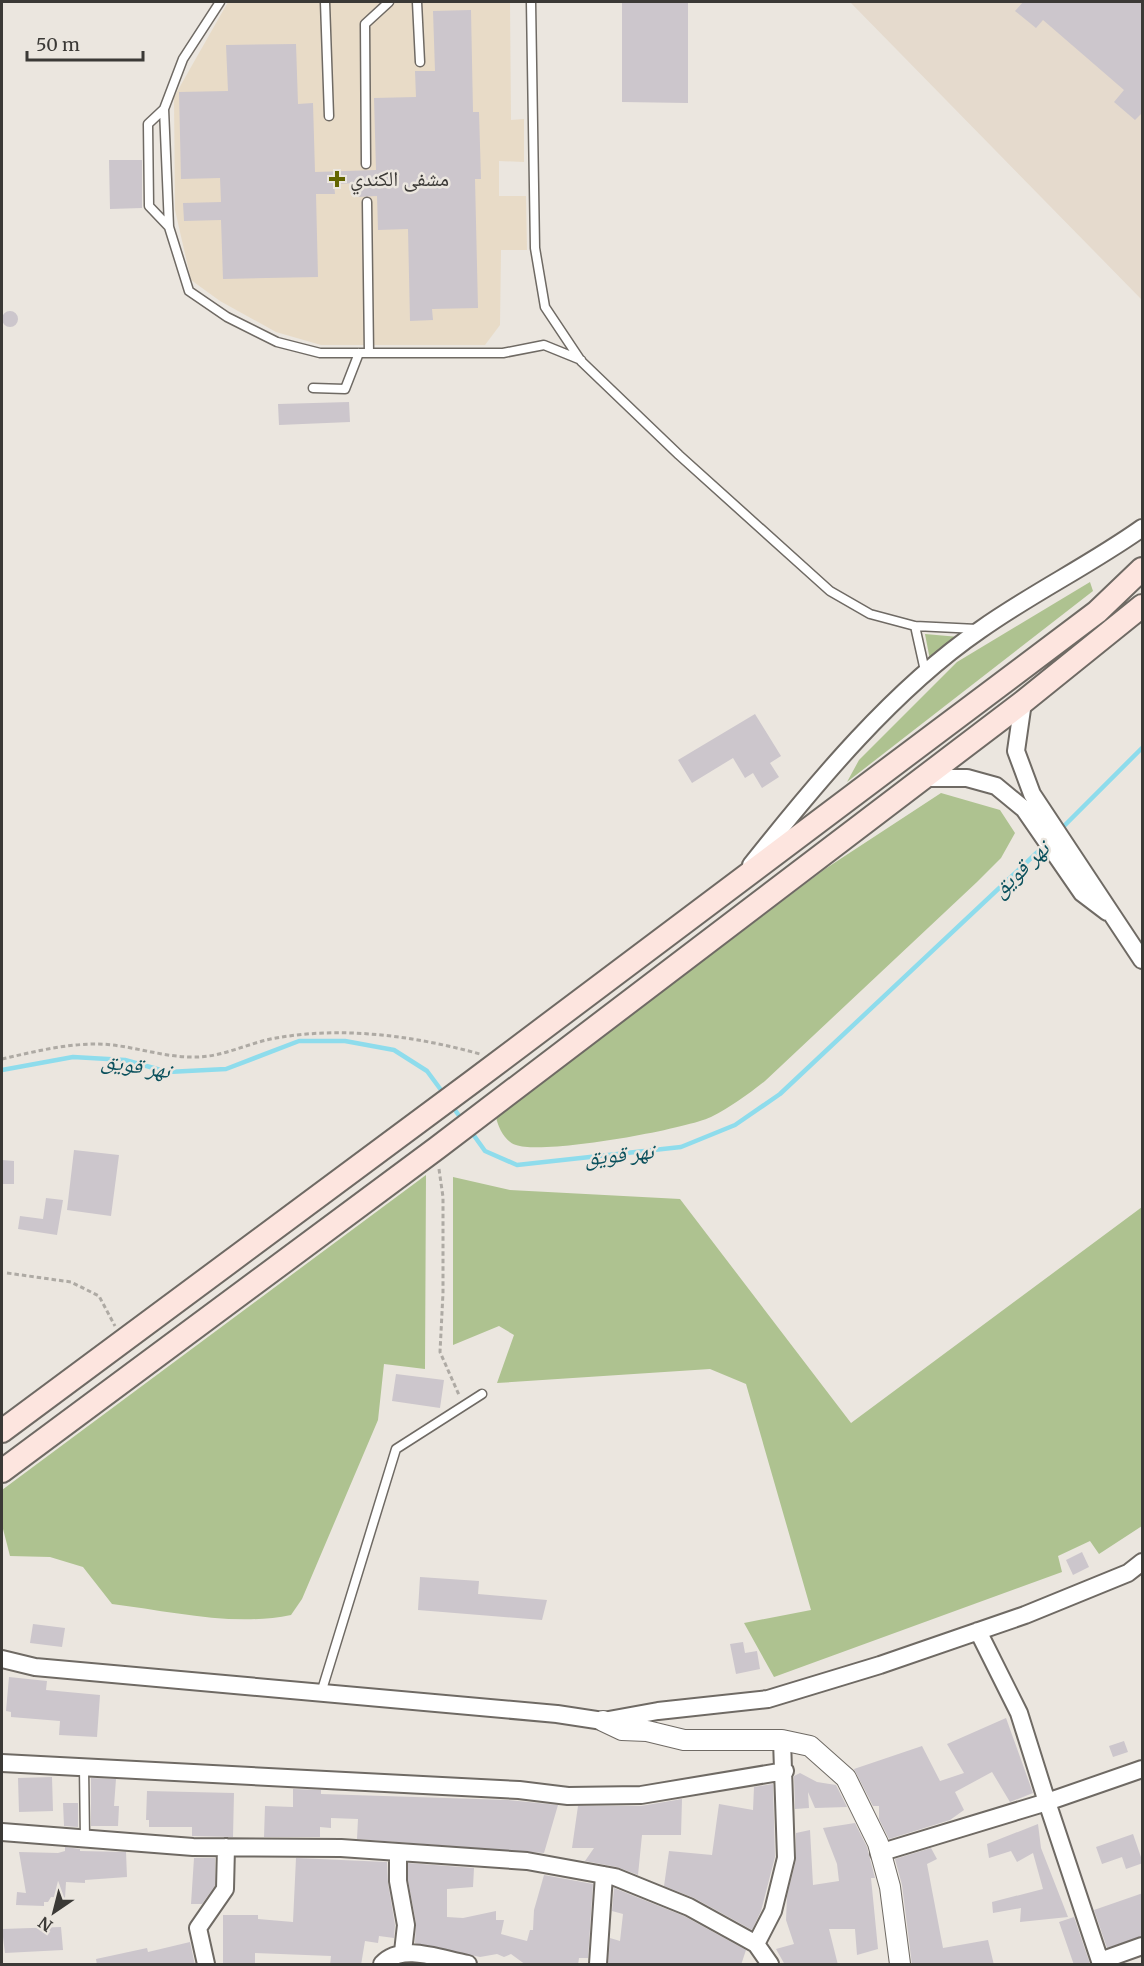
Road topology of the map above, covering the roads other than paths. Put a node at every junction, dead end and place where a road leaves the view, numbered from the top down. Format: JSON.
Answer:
{"nodes":[{"id":1,"x":220,"y":2,"type":"edge"},
{"id":2,"x":325,"y":2,"type":"edge"},
{"id":3,"x":390,"y":2,"type":"edge"},
{"id":4,"x":417,"y":2,"type":"edge"},
{"id":5,"x":531,"y":2,"type":"edge"},
{"id":6,"x":420,"y":62,"type":"dead end"},
{"id":7,"x":164,"y":109,"type":"junction"},
{"id":8,"x":329,"y":116,"type":"dead end"},
{"id":9,"x":366,"y":164,"type":"dead end"},
{"id":10,"x":367,"y":202,"type":"dead end"},
{"id":11,"x":169,"y":227,"type":"junction"},
{"id":12,"x":364,"y":353,"type":"junction"},
{"id":13,"x":581,"y":361,"type":"junction"},
{"id":14,"x":313,"y":388,"type":"dead end"},
{"id":15,"x":1143,"y":528,"type":"edge"},
{"id":16,"x":1143,"y":568,"type":"edge"},
{"id":17,"x":1143,"y":606,"type":"edge"},
{"id":18,"x":915,"y":626,"type":"junction"},
{"id":19,"x":980,"y":629,"type":"junction"},
{"id":20,"x":925,"y":671,"type":"junction"},
{"id":21,"x":1023,"y":702,"type":"junction"},
{"id":22,"x":920,"y":778,"type":"junction"},
{"id":23,"x":742,"y":877,"type":"junction"},
{"id":24,"x":1088,"y":888,"type":"junction"},
{"id":25,"x":1143,"y":960,"type":"edge"},
{"id":26,"x":482,"y":1394,"type":"dead end"},
{"id":27,"x":2,"y":1431,"type":"edge"},
{"id":28,"x":2,"y":1471,"type":"edge"},
{"id":29,"x":1143,"y":1562,"type":"edge"},
{"id":30,"x":978,"y":1631,"type":"junction"},
{"id":31,"x":2,"y":1659,"type":"edge"},
{"id":32,"x":321,"y":1693,"type":"junction"},
{"id":33,"x":603,"y":1721,"type":"junction"},
{"id":34,"x":782,"y":1740,"type":"junction"},
{"id":35,"x":2,"y":1763,"type":"edge"},
{"id":36,"x":84,"y":1767,"type":"junction"},
{"id":37,"x":1143,"y":1769,"type":"edge"},
{"id":38,"x":785,"y":1771,"type":"junction"},
{"id":39,"x":1047,"y":1802,"type":"junction"},
{"id":40,"x":2,"y":1832,"type":"edge"},
{"id":41,"x":85,"y":1839,"type":"junction"},
{"id":42,"x":226,"y":1847,"type":"junction"},
{"id":43,"x":398,"y":1852,"type":"junction"},
{"id":44,"x":879,"y":1853,"type":"junction"},
{"id":45,"x":604,"y":1875,"type":"junction"},
{"id":46,"x":756,"y":1944,"type":"junction"},
{"id":47,"x":1143,"y":1947,"type":"edge"},
{"id":48,"x":403,"y":1952,"type":"junction"},
{"id":49,"x":437,"y":1961,"type":"edge"},
{"id":50,"x":1101,"y":1963,"type":"edge"},
{"id":51,"x":206,"y":1965,"type":"edge"},
{"id":52,"x":382,"y":1965,"type":"edge"},
{"id":53,"x":468,"y":1965,"type":"edge"},
{"id":54,"x":598,"y":1965,"type":"edge"},
{"id":55,"x":770,"y":1965,"type":"edge"},
{"id":56,"x":900,"y":1965,"type":"edge"}],
"edges":[{"from":1,"to":7,"type":"lane"},
{"from":2,"to":8,"type":"lane"},
{"from":3,"to":9,"type":"lane"},
{"from":4,"to":6,"type":"lane"},
{"from":5,"to":13,"type":"lane"},
{"from":7,"to":11,"type":"lane"},
{"from":7,"to":11,"type":"lane"},
{"from":10,"to":12,"type":"lane"},
{"from":11,"to":12,"type":"lane"},
{"from":12,"to":13,"type":"lane"},
{"from":12,"to":14,"type":"lane"},
{"from":13,"to":18,"type":"lane"},
{"from":15,"to":19,"type":"street"},
{"from":16,"to":23,"type":"main road"},
{"from":17,"to":21,"type":"main road"},
{"from":18,"to":19,"type":"lane"},
{"from":18,"to":20,"type":"lane"},
{"from":19,"to":20,"type":"street"},
{"from":20,"to":23,"type":"street"},
{"from":21,"to":22,"type":"main road"},
{"from":21,"to":24,"type":"street"},
{"from":22,"to":24,"type":"street"},
{"from":22,"to":28,"type":"main road"},
{"from":23,"to":27,"type":"main road"},
{"from":24,"to":25,"type":"street"},
{"from":26,"to":32,"type":"lane"},
{"from":29,"to":30,"type":"street"},
{"from":30,"to":33,"type":"street"},
{"from":30,"to":39,"type":"street"},
{"from":31,"to":32,"type":"street"},
{"from":32,"to":33,"type":"street"},
{"from":33,"to":34,"type":"street"},
{"from":34,"to":38,"type":"street"},
{"from":34,"to":44,"type":"street"},
{"from":35,"to":36,"type":"street"},
{"from":36,"to":38,"type":"street"},
{"from":36,"to":41,"type":"lane"},
{"from":37,"to":39,"type":"street"},
{"from":38,"to":46,"type":"street"},
{"from":39,"to":44,"type":"street"},
{"from":39,"to":50,"type":"street"},
{"from":40,"to":41,"type":"street"},
{"from":41,"to":42,"type":"street"},
{"from":42,"to":43,"type":"street"},
{"from":42,"to":51,"type":"street"},
{"from":43,"to":45,"type":"street"},
{"from":43,"to":48,"type":"street"},
{"from":44,"to":56,"type":"street"},
{"from":45,"to":46,"type":"street"},
{"from":45,"to":54,"type":"street"},
{"from":46,"to":55,"type":"street"},
{"from":47,"to":50,"type":"street"},
{"from":48,"to":49,"type":"street"},
{"from":48,"to":52,"type":"street"},
{"from":49,"to":53,"type":"street"}]}
